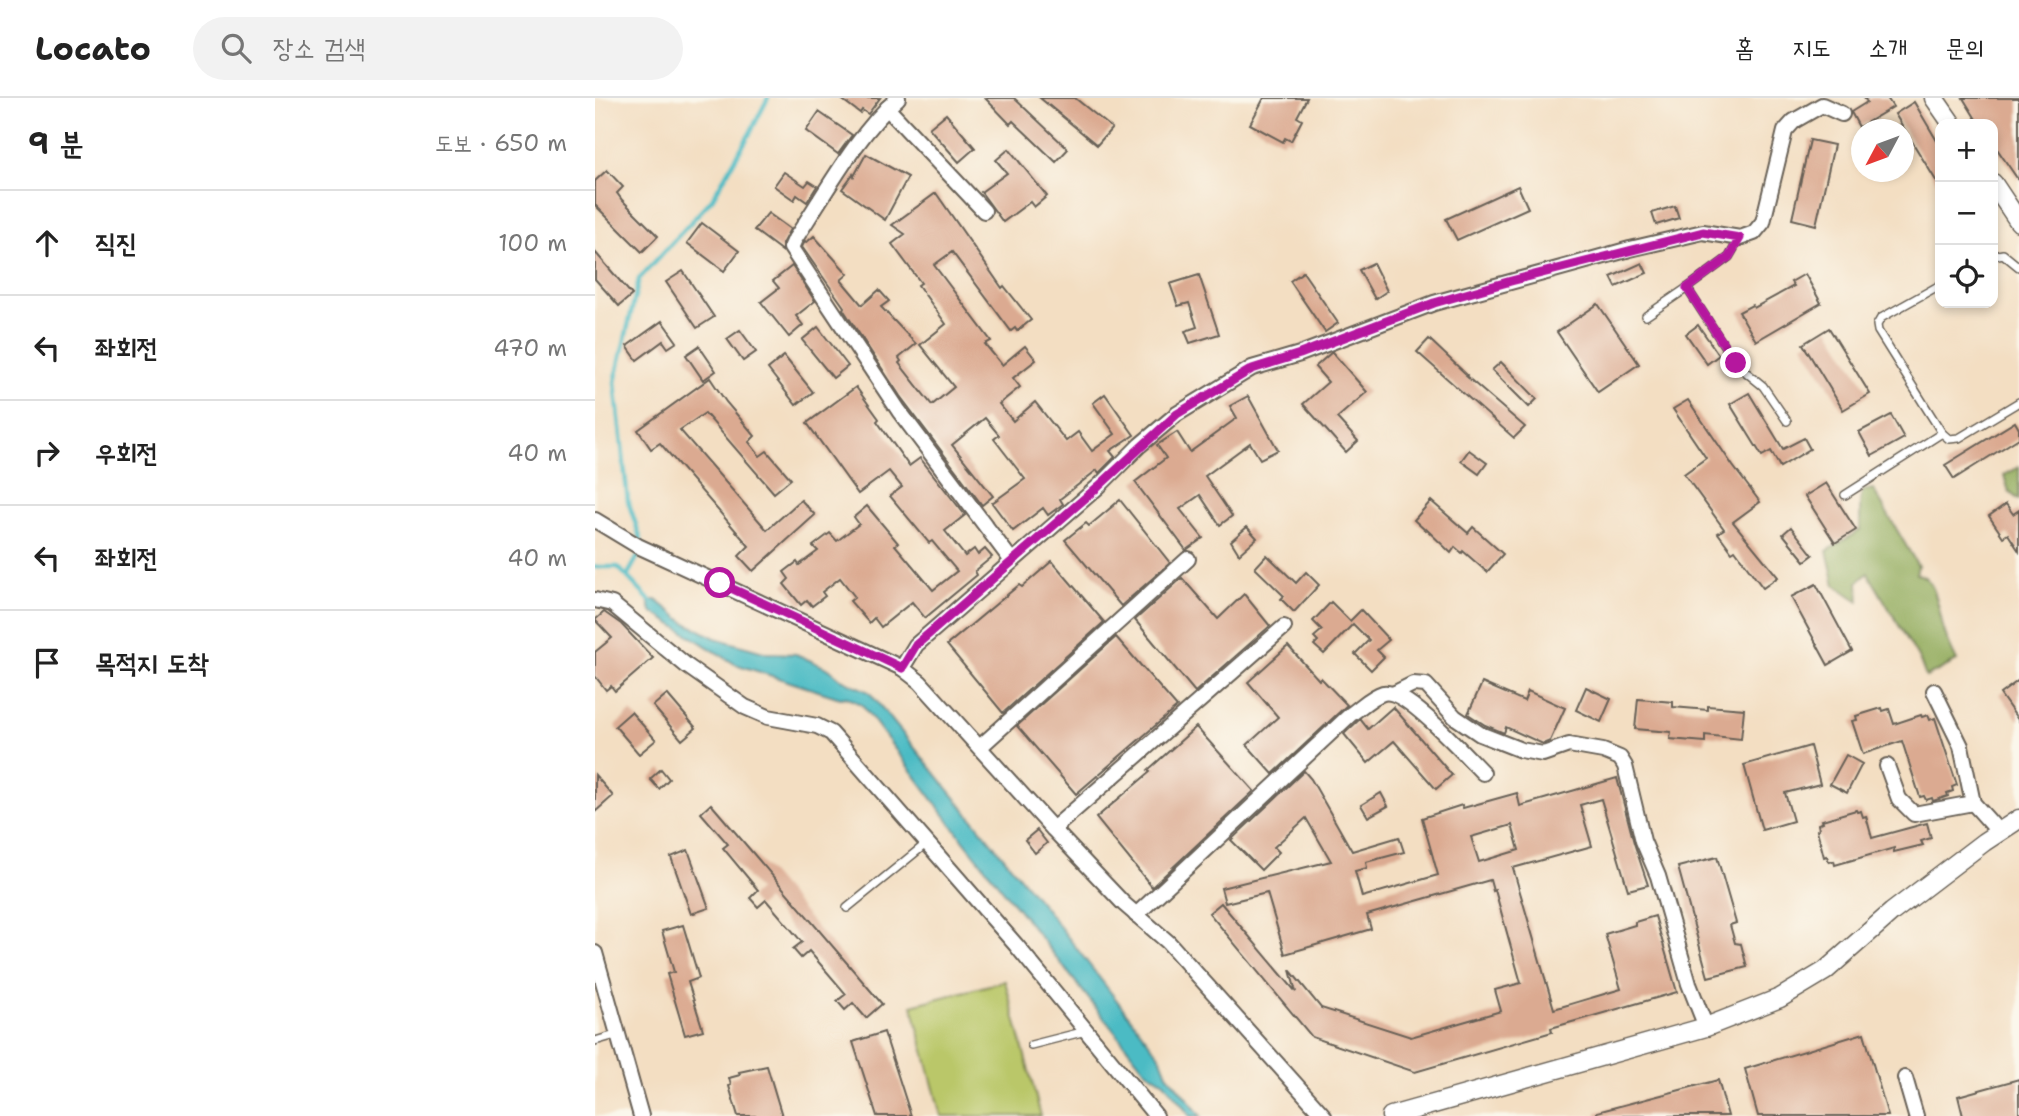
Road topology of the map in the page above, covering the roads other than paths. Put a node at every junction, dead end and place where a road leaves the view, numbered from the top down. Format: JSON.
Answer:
{"nodes":[{"id":1,"x":1941,"y":101,"type":"edge"},
{"id":2,"x":893,"y":103,"type":"edge"},
{"id":3,"x":1842,"y":114,"type":"dead end"},
{"id":4,"x":1950,"y":119,"type":"edge"},
{"id":5,"x":1998,"y":190,"type":"edge"},
{"id":6,"x":984,"y":211,"type":"dead end"},
{"id":7,"x":2019,"y":222,"type":"edge"},
{"id":8,"x":1740,"y":238,"type":"junction"},
{"id":9,"x":1998,"y":255,"type":"edge"},
{"id":10,"x":2019,"y":267,"type":"edge"},
{"id":11,"x":1687,"y":288,"type":"junction"},
{"id":12,"x":1935,"y":288,"type":"edge"},
{"id":13,"x":1646,"y":316,"type":"dead end"},
{"id":14,"x":2019,"y":402,"type":"edge"},
{"id":15,"x":1787,"y":421,"type":"dead end"},
{"id":16,"x":1942,"y":433,"type":"junction"},
{"id":17,"x":1845,"y":495,"type":"dead end"},
{"id":18,"x":595,"y":520,"type":"edge"},
{"id":19,"x":1188,"y":559,"type":"dead end"},
{"id":20,"x":1013,"y":561,"type":"junction"},
{"id":21,"x":595,"y":600,"type":"edge"},
{"id":22,"x":1284,"y":627,"type":"dead end"},
{"id":23,"x":902,"y":668,"type":"junction"},
{"id":24,"x":1934,"y":691,"type":"dead end"},
{"id":25,"x":1395,"y":693,"type":"junction"},
{"id":26,"x":980,"y":747,"type":"junction"},
{"id":27,"x":1887,"y":766,"type":"dead end"},
{"id":28,"x":1483,"y":773,"type":"dead end"},
{"id":29,"x":1973,"y":803,"type":"junction"},
{"id":30,"x":2019,"y":819,"type":"edge"},
{"id":31,"x":1053,"y":830,"type":"junction"},
{"id":32,"x":1999,"y":832,"type":"junction"},
{"id":33,"x":927,"y":843,"type":"junction"},
{"id":34,"x":847,"y":908,"type":"dead end"},
{"id":35,"x":1136,"y":915,"type":"junction"},
{"id":36,"x":595,"y":953,"type":"edge"},
{"id":37,"x":1706,"y":1027,"type":"junction"},
{"id":38,"x":1087,"y":1031,"type":"junction"},
{"id":39,"x":619,"y":1034,"type":"junction"},
{"id":40,"x":595,"y":1041,"type":"edge"},
{"id":41,"x":1031,"y":1045,"type":"dead end"},
{"id":42,"x":1905,"y":1078,"type":"dead end"},
{"id":43,"x":641,"y":1116,"type":"edge"},
{"id":44,"x":1156,"y":1116,"type":"edge"},
{"id":45,"x":1324,"y":1116,"type":"edge"},
{"id":46,"x":1391,"y":1116,"type":"edge"},
{"id":47,"x":1916,"y":1116,"type":"edge"}],
"edges":[{"from":1,"to":4,"type":"street"},
{"from":2,"to":6,"type":"street"},
{"from":2,"to":20,"type":"street"},
{"from":3,"to":8,"type":"street"},
{"from":5,"to":7,"type":"street"},
{"from":8,"to":11,"type":"lane"},
{"from":8,"to":20,"type":"street"},
{"from":9,"to":10,"type":"lane"},
{"from":11,"to":13,"type":"lane"},
{"from":11,"to":15,"type":"lane"},
{"from":12,"to":16,"type":"lane"},
{"from":14,"to":16,"type":"lane"},
{"from":16,"to":17,"type":"lane"},
{"from":18,"to":23,"type":"street"},
{"from":19,"to":26,"type":"street"},
{"from":20,"to":23,"type":"street"},
{"from":21,"to":33,"type":"street"},
{"from":22,"to":31,"type":"street"},
{"from":23,"to":26,"type":"street"},
{"from":24,"to":29,"type":"street"},
{"from":25,"to":28,"type":"street"},
{"from":25,"to":35,"type":"street"},
{"from":25,"to":37,"type":"street"},
{"from":26,"to":31,"type":"street"},
{"from":27,"to":29,"type":"street"},
{"from":29,"to":32,"type":"street"},
{"from":30,"to":32,"type":"street"},
{"from":31,"to":35,"type":"street"},
{"from":32,"to":37,"type":"street"},
{"from":33,"to":34,"type":"lane"},
{"from":33,"to":38,"type":"street"},
{"from":35,"to":45,"type":"street"},
{"from":36,"to":39,"type":"street"},
{"from":37,"to":46,"type":"street"},
{"from":38,"to":41,"type":"lane"},
{"from":38,"to":44,"type":"street"},
{"from":39,"to":40,"type":"lane"},
{"from":39,"to":43,"type":"street"},
{"from":42,"to":47,"type":"street"}]}
